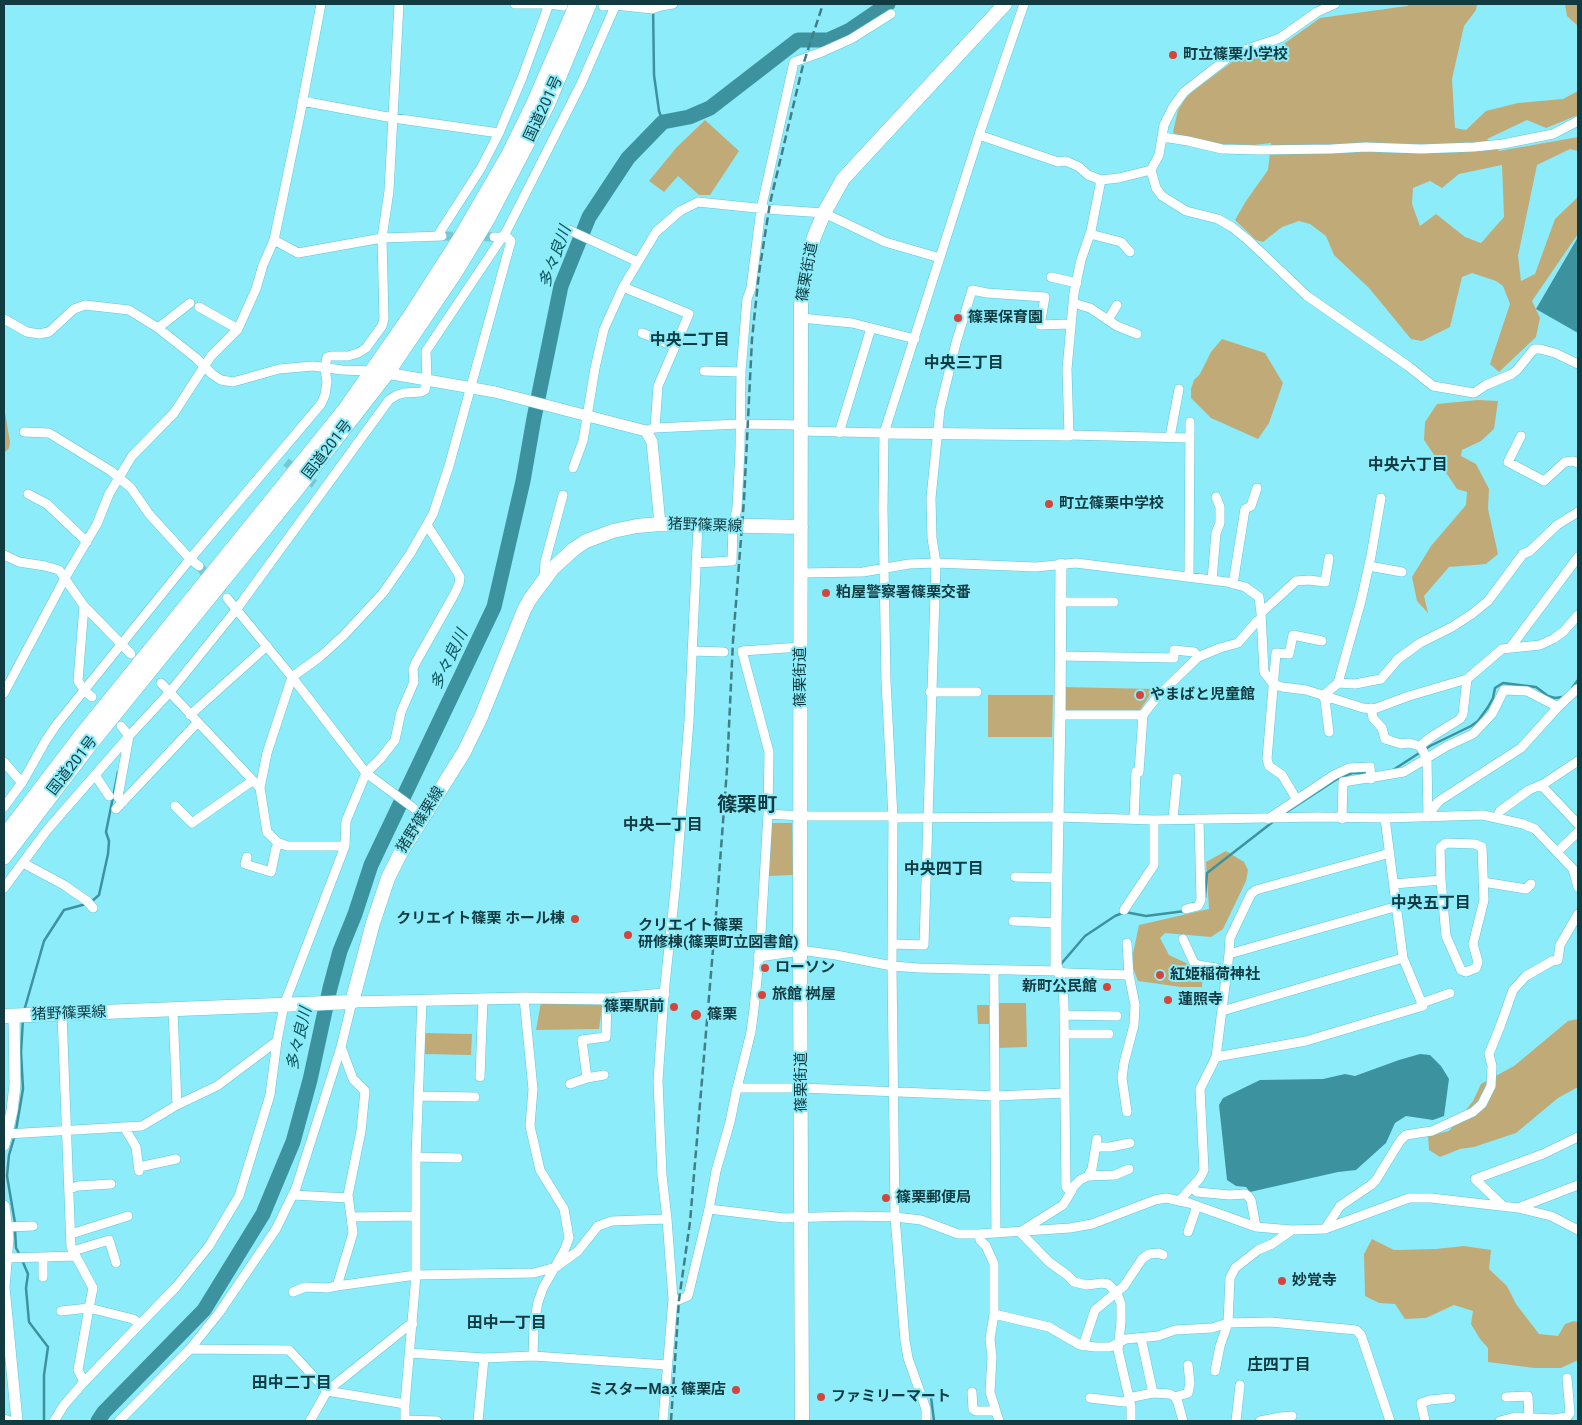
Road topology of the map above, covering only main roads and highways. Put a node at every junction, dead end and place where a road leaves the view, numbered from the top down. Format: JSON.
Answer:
{"nodes":[{"id":1,"x":1005,"y":4,"type":"edge"},
{"id":2,"x":570,"y":5,"type":"edge"},
{"id":3,"x":596,"y":5,"type":"edge"},
{"id":4,"x":380,"y":372,"type":"junction"},
{"id":5,"x":801,"y":528,"type":"junction"},
{"id":6,"x":4,"y":837,"type":"edge"},
{"id":7,"x":4,"y":857,"type":"edge"},
{"id":8,"x":9,"y":1016,"type":"edge"},
{"id":9,"x":802,"y":1421,"type":"edge"}],
"edges":[{"from":1,"to":5,"type":"main road","name":"篠栗街道"},
{"from":2,"to":4,"type":"highway","name":"国道201号"},
{"from":3,"to":4,"type":"highway","name":"国道201号"},
{"from":4,"to":6,"type":"highway","name":"国道201号"},
{"from":4,"to":7,"type":"highway","name":"国道201号"},
{"from":5,"to":8,"type":"main road","name":"猪野篠栗線"},
{"from":5,"to":9,"type":"main road","name":"篠栗街道"}]}
